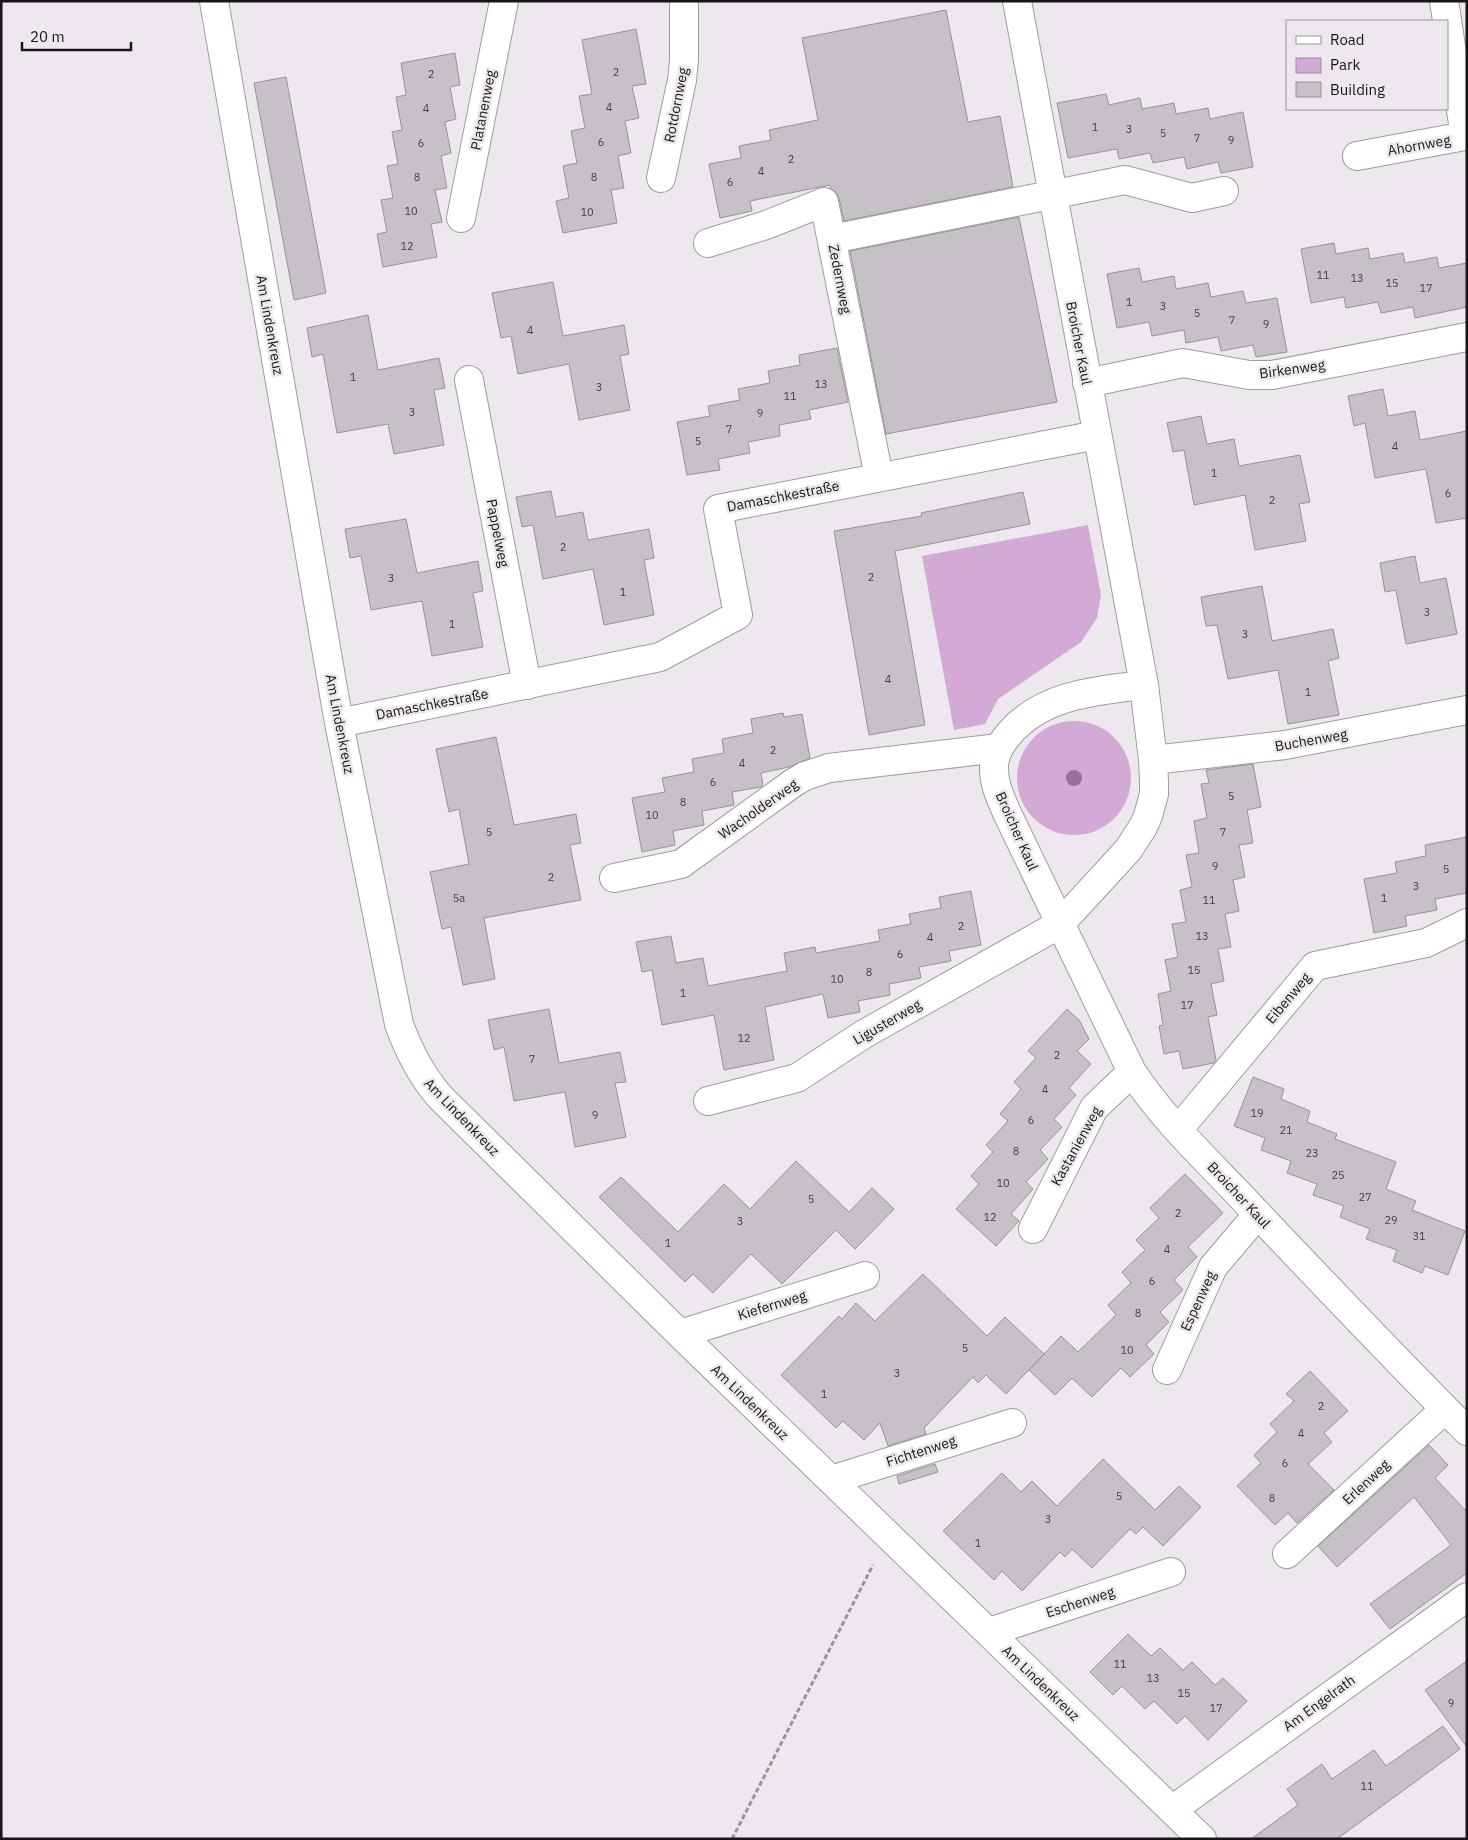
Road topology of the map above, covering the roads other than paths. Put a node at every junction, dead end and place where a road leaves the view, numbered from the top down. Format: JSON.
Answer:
{"nodes":[{"id":1,"x":214,"y":1,"type":"edge"},
{"id":2,"x":504,"y":1,"type":"edge"},
{"id":3,"x":684,"y":1,"type":"edge"},
{"id":4,"x":1017,"y":1,"type":"edge"},
{"id":5,"x":1444,"y":1,"type":"edge"},
{"id":6,"x":1447,"y":20,"type":"edge"},
{"id":7,"x":1448,"y":27,"type":"edge"},
{"id":8,"x":1357,"y":156,"type":"dead end"},
{"id":9,"x":661,"y":178,"type":"dead end"},
{"id":10,"x":1224,"y":191,"type":"dead end"},
{"id":11,"x":1052,"y":196,"type":"junction"},
{"id":12,"x":461,"y":218,"type":"dead end"},
{"id":13,"x":832,"y":239,"type":"junction"},
{"id":14,"x":708,"y":243,"type":"dead end"},
{"id":15,"x":1467,"y":337,"type":"edge"},
{"id":16,"x":469,"y":380,"type":"dead end"},
{"id":17,"x":1087,"y":383,"type":"junction"},
{"id":18,"x":1097,"y":434,"type":"junction"},
{"id":19,"x":879,"y":477,"type":"junction"},
{"id":20,"x":527,"y":685,"type":"junction"},
{"id":21,"x":1144,"y":685,"type":"junction"},
{"id":22,"x":1467,"y":710,"type":"edge"},
{"id":23,"x":339,"y":723,"type":"junction"},
{"id":24,"x":999,"y":748,"type":"junction"},
{"id":25,"x":1153,"y":760,"type":"junction"},
{"id":26,"x":614,"y":878,"type":"dead end"},
{"id":27,"x":1467,"y":923,"type":"edge"},
{"id":28,"x":1060,"y":924,"type":"junction"},
{"id":29,"x":1132,"y":1072,"type":"junction"},
{"id":30,"x":708,"y":1101,"type":"dead end"},
{"id":31,"x":1178,"y":1130,"type":"junction"},
{"id":32,"x":1258,"y":1214,"type":"junction"},
{"id":33,"x":1032,"y":1229,"type":"dead end"},
{"id":34,"x":864,"y":1276,"type":"dead end"},
{"id":35,"x":680,"y":1334,"type":"junction"},
{"id":36,"x":1167,"y":1370,"type":"dead end"},
{"id":37,"x":1445,"y":1409,"type":"junction"},
{"id":38,"x":1012,"y":1422,"type":"dead end"},
{"id":39,"x":1467,"y":1431,"type":"edge"},
{"id":40,"x":831,"y":1480,"type":"junction"},
{"id":41,"x":1288,"y":1554,"type":"dead end"},
{"id":42,"x":1171,"y":1572,"type":"dead end"},
{"id":43,"x":1467,"y":1597,"type":"edge"},
{"id":44,"x":989,"y":1632,"type":"junction"},
{"id":45,"x":1172,"y":1810,"type":"junction"},
{"id":46,"x":1202,"y":1839,"type":"edge"}],
"edges":[{"from":1,"to":23,"type":"street","name":"Am Lindenkreuz"},
{"from":2,"to":12,"type":"street","name":"Platanenweg"},
{"from":3,"to":9,"type":"street","name":"Rotdornweg"},
{"from":4,"to":11,"type":"street","name":"Broicher Kaul"},
{"from":5,"to":6,"type":"street","name":"Ahornweg"},
{"from":7,"to":8,"type":"street","name":"Ahornweg"},
{"from":10,"to":11,"type":"street"},
{"from":11,"to":13,"type":"street"},
{"from":11,"to":17,"type":"street","name":"Broicher Kaul"},
{"from":13,"to":14,"type":"street","name":"Zedernweg"},
{"from":13,"to":19,"type":"street","name":"Zedernweg"},
{"from":15,"to":17,"type":"street","name":"Birkenweg"},
{"from":16,"to":20,"type":"street","name":"Pappelweg"},
{"from":17,"to":18,"type":"street","name":"Broicher Kaul"},
{"from":18,"to":19,"type":"street","name":"Damaschkestraße"},
{"from":18,"to":21,"type":"street","name":"Broicher Kaul"},
{"from":19,"to":20,"type":"street","name":"Damaschkestraße"},
{"from":20,"to":23,"type":"street","name":"Damaschkestraße"},
{"from":21,"to":24,"type":"street","name":"Broicher Kaul"},
{"from":21,"to":25,"type":"street","name":"Broicher Kaul"},
{"from":22,"to":25,"type":"street","name":"Buchenweg"},
{"from":23,"to":35,"type":"street","name":"Am Lindenkreuz"},
{"from":24,"to":26,"type":"street","name":"Wacholderweg"},
{"from":24,"to":28,"type":"street","name":"Broicher Kaul"},
{"from":25,"to":28,"type":"street","name":"Broicher Kaul"},
{"from":27,"to":31,"type":"street","name":"Eibenweg"},
{"from":28,"to":29,"type":"street","name":"Broicher Kaul"},
{"from":28,"to":30,"type":"street","name":"Ligusterweg"},
{"from":29,"to":31,"type":"street","name":"Broicher Kaul"},
{"from":29,"to":33,"type":"street","name":"Kastanienweg"},
{"from":31,"to":32,"type":"street","name":"Broicher Kaul"},
{"from":32,"to":36,"type":"street","name":"Espenweg"},
{"from":32,"to":37,"type":"street","name":"Broicher Kaul"},
{"from":34,"to":35,"type":"street","name":"Kiefernweg"},
{"from":35,"to":40,"type":"street","name":"Am Lindenkreuz"},
{"from":37,"to":39,"type":"street","name":"Broicher Kaul"},
{"from":37,"to":41,"type":"street","name":"Erlenweg"},
{"from":38,"to":40,"type":"street","name":"Fichtenweg"},
{"from":40,"to":44,"type":"street","name":"Am Lindenkreuz"},
{"from":42,"to":44,"type":"street","name":"Eschenweg"},
{"from":43,"to":45,"type":"street","name":"Am Engelrath"},
{"from":44,"to":45,"type":"street","name":"Am Lindenkreuz"},
{"from":45,"to":46,"type":"street","name":"Am Lindenkreuz"}]}
